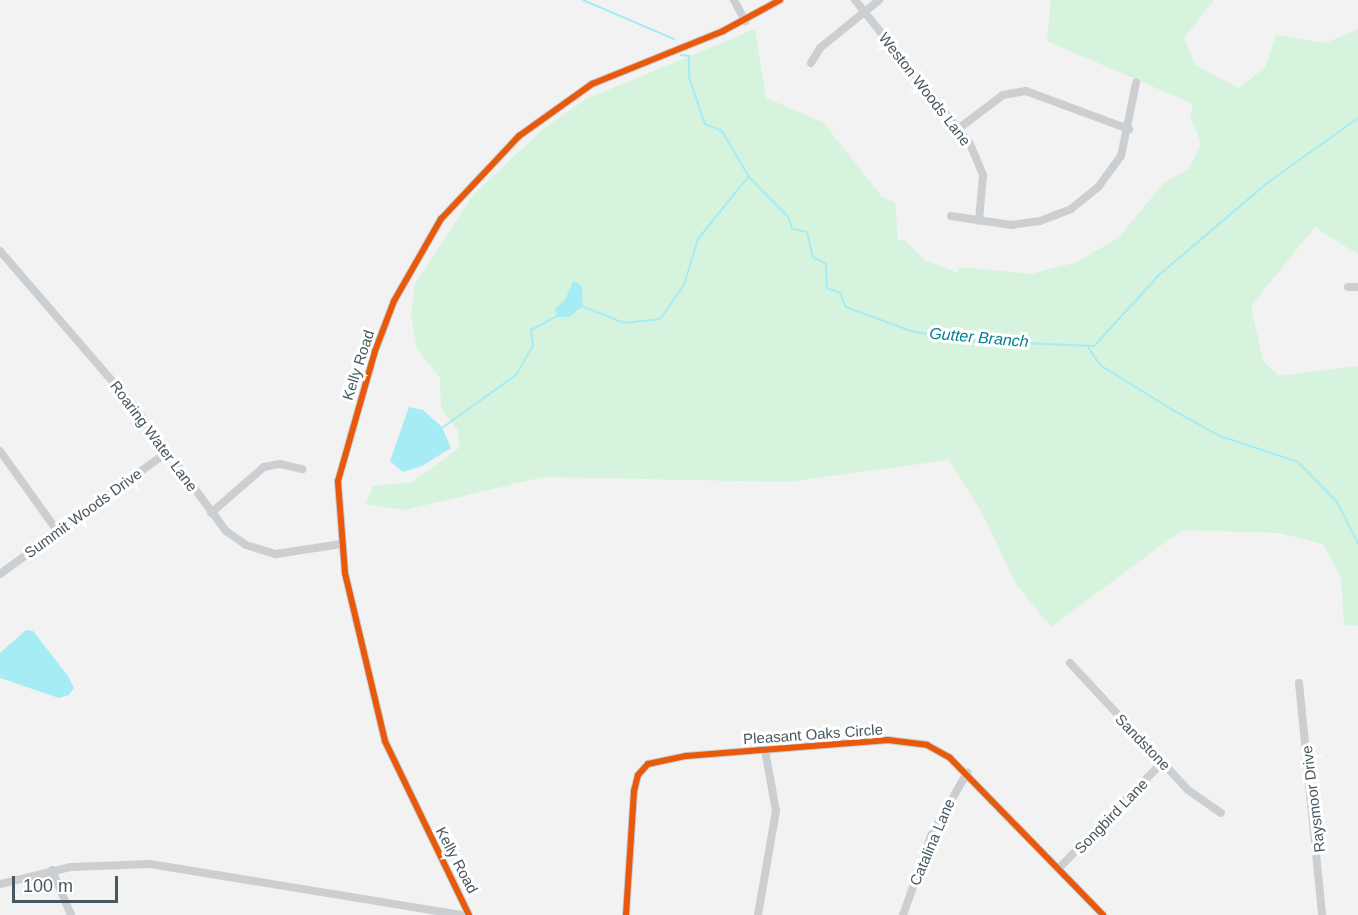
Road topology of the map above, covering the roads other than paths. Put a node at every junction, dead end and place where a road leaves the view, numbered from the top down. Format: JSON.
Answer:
{"nodes":[{"id":1,"x":734,"y":0,"type":"edge"},
{"id":2,"x":780,"y":0,"type":"edge"},
{"id":3,"x":855,"y":0,"type":"edge"},
{"id":4,"x":879,"y":0,"type":"edge"},
{"id":5,"x":864,"y":12,"type":"junction"},
{"id":6,"x":745,"y":21,"type":"junction"},
{"id":7,"x":811,"y":63,"type":"dead end"},
{"id":8,"x":1136,"y":83,"type":"dead end"},
{"id":9,"x":958,"y":129,"type":"junction"},
{"id":10,"x":1129,"y":129,"type":"junction"},
{"id":11,"x":951,"y":216,"type":"dead end"},
{"id":12,"x":979,"y":221,"type":"junction"},
{"id":13,"x":0,"y":251,"type":"edge"},
{"id":14,"x":0,"y":451,"type":"edge"},
{"id":15,"x":166,"y":452,"type":"junction"},
{"id":16,"x":302,"y":469,"type":"dead end"},
{"id":17,"x":211,"y":513,"type":"junction"},
{"id":18,"x":58,"y":532,"type":"junction"},
{"id":19,"x":341,"y":544,"type":"junction"},
{"id":20,"x":0,"y":574,"type":"edge"},
{"id":21,"x":1070,"y":663,"type":"dead end"},
{"id":22,"x":1299,"y":683,"type":"dead end"},
{"id":23,"x":765,"y":750,"type":"junction"},
{"id":24,"x":1162,"y":763,"type":"junction"},
{"id":25,"x":967,"y":773,"type":"junction"},
{"id":26,"x":1221,"y":813,"type":"dead end"},
{"id":27,"x":1059,"y":868,"type":"junction"},
{"id":28,"x":52,"y":870,"type":"junction"},
{"id":29,"x":0,"y":884,"type":"edge"},
{"id":30,"x":71,"y":915,"type":"edge"},
{"id":31,"x":461,"y":915,"type":"edge"},
{"id":32,"x":469,"y":915,"type":"edge"},
{"id":33,"x":626,"y":915,"type":"edge"},
{"id":34,"x":758,"y":915,"type":"edge"},
{"id":35,"x":903,"y":915,"type":"edge"},
{"id":36,"x":1103,"y":915,"type":"edge"},
{"id":37,"x":1322,"y":915,"type":"edge"}],
"edges":[{"from":1,"to":6,"type":"street"},
{"from":2,"to":6,"type":"street","name":"Kelly Road"},
{"from":3,"to":5,"type":"street","name":"Weston Woods Lane"},
{"from":4,"to":5,"type":"street"},
{"from":5,"to":7,"type":"street"},
{"from":5,"to":9,"type":"street","name":"Weston Woods Lane"},
{"from":6,"to":19,"type":"street","name":"Kelly Road"},
{"from":8,"to":10,"type":"street"},
{"from":9,"to":10,"type":"street"},
{"from":9,"to":12,"type":"street","name":"Weston Woods Lane"},
{"from":10,"to":12,"type":"street"},
{"from":11,"to":12,"type":"street"},
{"from":13,"to":15,"type":"street","name":"Roaring Water Lane"},
{"from":14,"to":18,"type":"street"},
{"from":15,"to":17,"type":"street","name":"Roaring Water Lane"},
{"from":15,"to":18,"type":"street","name":"Summit Woods Drive"},
{"from":16,"to":17,"type":"street"},
{"from":17,"to":19,"type":"street","name":"Roaring Water Lane"},
{"from":18,"to":20,"type":"street","name":"Summit Woods Drive"},
{"from":19,"to":32,"type":"street","name":"Kelly Road"},
{"from":21,"to":24,"type":"street","name":"Sandstone"},
{"from":22,"to":37,"type":"street","name":"Raysmoor Drive"},
{"from":23,"to":25,"type":"street","name":"Pleasant Oaks Circle"},
{"from":23,"to":33,"type":"street","name":"Pleasant Oaks Circle"},
{"from":23,"to":34,"type":"street"},
{"from":24,"to":26,"type":"street","name":"Sandstone"},
{"from":24,"to":27,"type":"street","name":"Songbird Lane"},
{"from":25,"to":27,"type":"street","name":"Pleasant Oaks Circle"},
{"from":25,"to":35,"type":"street","name":"Catalina Lane"},
{"from":27,"to":36,"type":"street","name":"Pleasant Oaks Circle"},
{"from":28,"to":29,"type":"street"},
{"from":28,"to":30,"type":"street"},
{"from":28,"to":31,"type":"street"}]}
